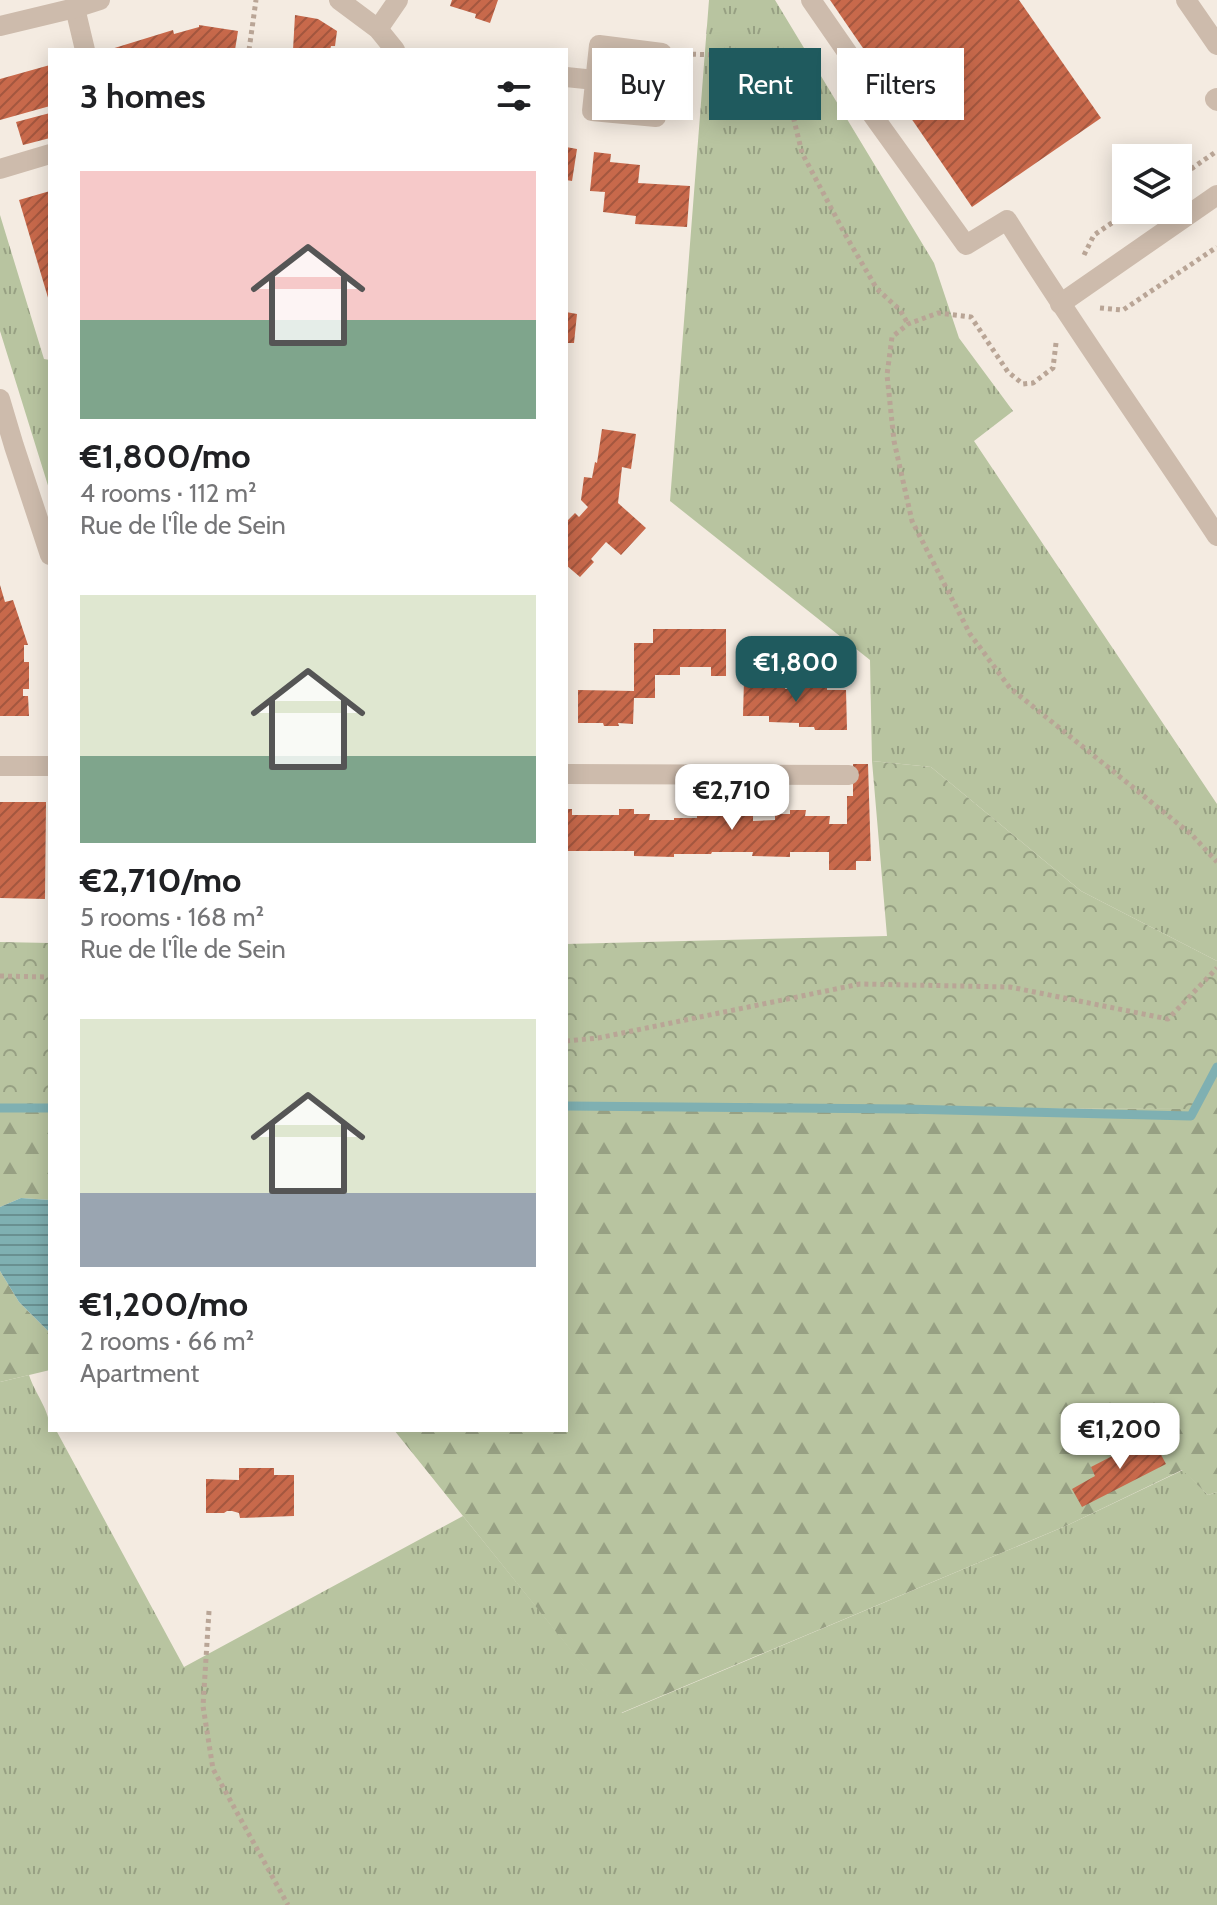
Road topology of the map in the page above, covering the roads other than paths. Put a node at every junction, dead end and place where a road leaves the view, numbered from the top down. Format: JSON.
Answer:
{"nodes":[{"id":1,"x":100,"y":0,"type":"edge"},
{"id":2,"x":339,"y":0,"type":"edge"},
{"id":3,"x":398,"y":0,"type":"edge"},
{"id":4,"x":811,"y":0,"type":"edge"},
{"id":5,"x":1186,"y":0,"type":"edge"},
{"id":6,"x":75,"y":8,"type":"junction"},
{"id":7,"x":0,"y":26,"type":"edge"},
{"id":8,"x":378,"y":29,"type":"junction"},
{"id":9,"x":1217,"y":45,"type":"edge"},
{"id":10,"x":85,"y":48,"type":"edge"},
{"id":11,"x":393,"y":48,"type":"edge"},
{"id":12,"x":568,"y":77,"type":"edge"},
{"id":13,"x":592,"y":80,"type":"edge"},
{"id":14,"x":595,"y":80,"type":"joint"},
{"id":15,"x":48,"y":155,"type":"edge"},
{"id":16,"x":0,"y":169,"type":"edge"},
{"id":17,"x":1217,"y":195,"type":"edge"},
{"id":18,"x":1060,"y":304,"type":"junction"},
{"id":19,"x":0,"y":399,"type":"edge"},
{"id":20,"x":1217,"y":536,"type":"edge"},
{"id":21,"x":48,"y":549,"type":"edge"},
{"id":22,"x":0,"y":766,"type":"edge"},
{"id":23,"x":48,"y":766,"type":"edge"},
{"id":24,"x":568,"y":774,"type":"edge"},
{"id":25,"x":849,"y":775,"type":"dead end"}],
"edges":[{"from":1,"to":6,"type":"street"},
{"from":2,"to":8,"type":"street"},
{"from":3,"to":8,"type":"street"},
{"from":4,"to":18,"type":"street"},
{"from":5,"to":9,"type":"street"},
{"from":6,"to":7,"type":"street"},
{"from":6,"to":10,"type":"street"},
{"from":8,"to":11,"type":"street"},
{"from":12,"to":13,"type":"street"},
{"from":14,"to":14,"type":"street"},
{"from":15,"to":16,"type":"street"},
{"from":17,"to":18,"type":"street"},
{"from":18,"to":20,"type":"street"},
{"from":19,"to":21,"type":"street"},
{"from":22,"to":23,"type":"street"},
{"from":24,"to":25,"type":"street"}]}
